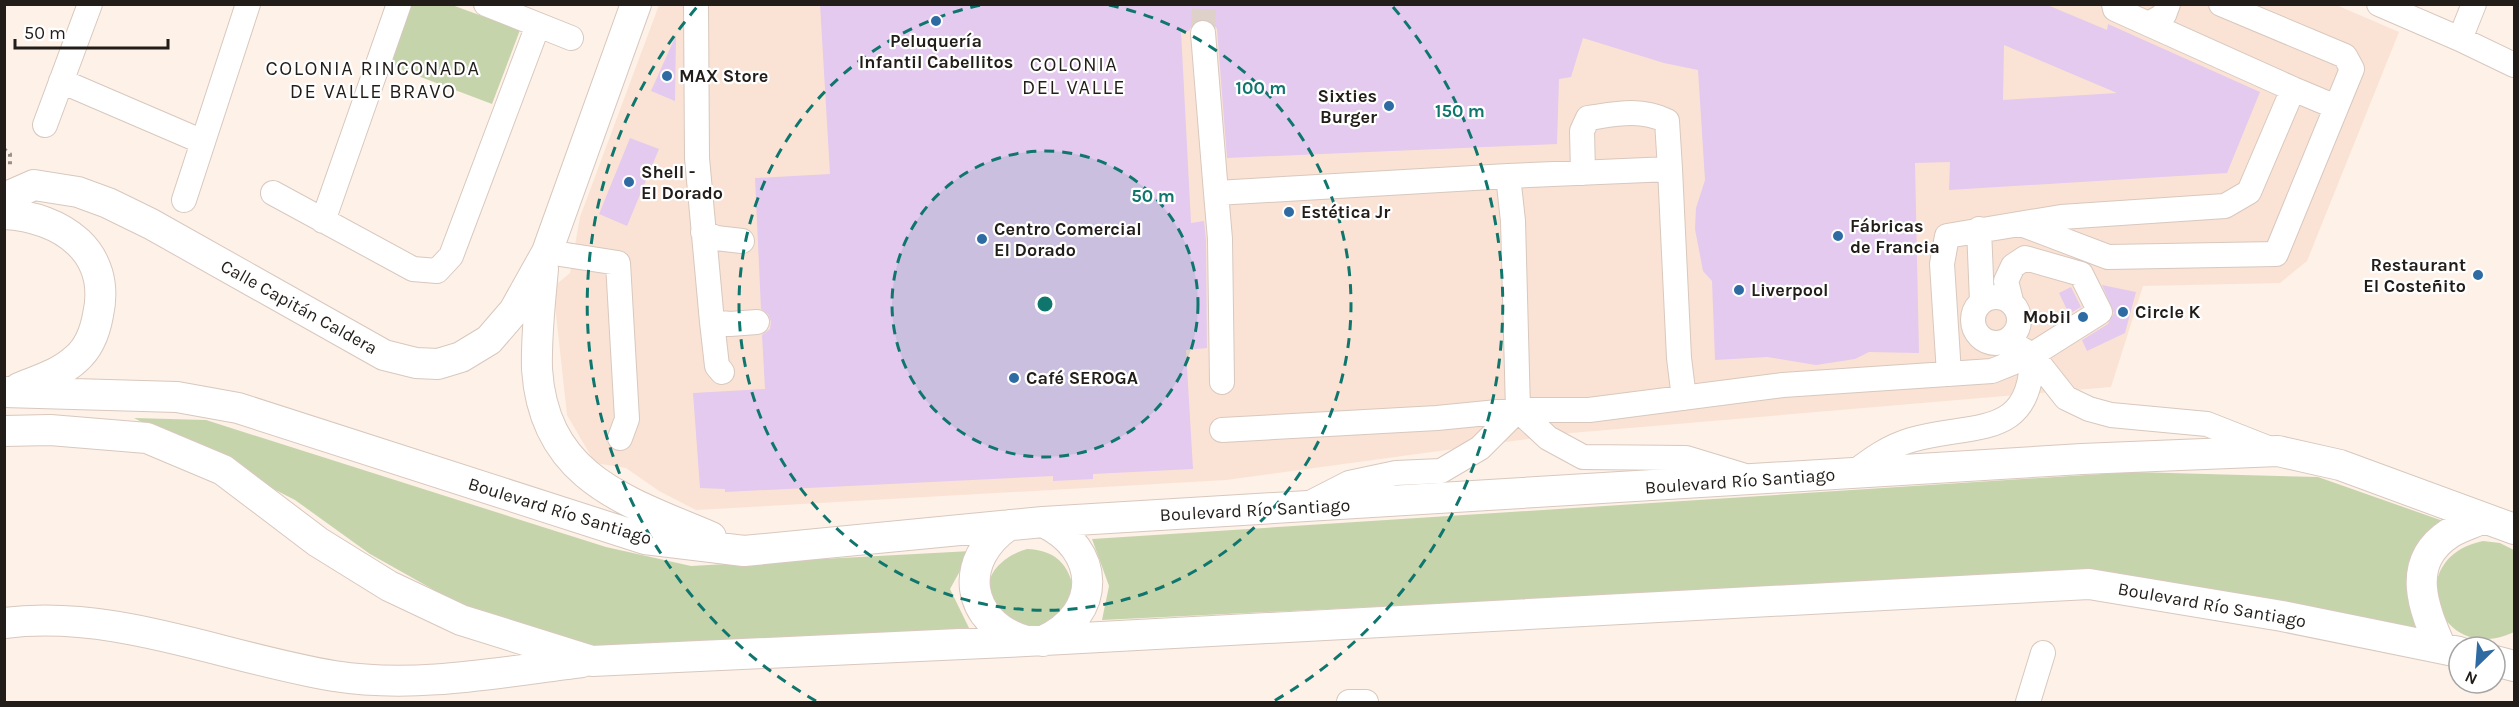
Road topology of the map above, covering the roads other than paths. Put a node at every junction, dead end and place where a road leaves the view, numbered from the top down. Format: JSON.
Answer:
{"nodes":[{"id":1,"x":90,"y":4,"type":"edge"},
{"id":2,"x":248,"y":4,"type":"edge"},
{"id":3,"x":399,"y":4,"type":"edge"},
{"id":4,"x":486,"y":4,"type":"edge"},
{"id":5,"x":636,"y":4,"type":"edge"},
{"id":6,"x":696,"y":4,"type":"edge"},
{"id":7,"x":2114,"y":4,"type":"edge"},
{"id":8,"x":2168,"y":4,"type":"edge"},
{"id":9,"x":2221,"y":4,"type":"edge"},
{"id":10,"x":2379,"y":4,"type":"edge"},
{"id":11,"x":2474,"y":4,"type":"edge"},
{"id":12,"x":2149,"y":24,"type":"junction"},
{"id":13,"x":538,"y":25,"type":"junction"},
{"id":14,"x":1203,"y":33,"type":"tunnel mouth"},
{"id":15,"x":571,"y":38,"type":"dead end"},
{"id":16,"x":2460,"y":39,"type":"junction"},
{"id":17,"x":2514,"y":65,"type":"edge"},
{"id":18,"x":62,"y":81,"type":"junction"},
{"id":19,"x":2293,"y":89,"type":"junction"},
{"id":20,"x":2336,"y":106,"type":"junction"},
{"id":21,"x":45,"y":125,"type":"dead end"},
{"id":22,"x":203,"y":142,"type":"junction"},
{"id":23,"x":1670,"y":170,"type":"junction"},
{"id":24,"x":1583,"y":173,"type":"junction"},
{"id":25,"x":1508,"y":176,"type":"junction"},
{"id":26,"x":6,"y":186,"type":"edge"},
{"id":27,"x":273,"y":193,"type":"dead end"},
{"id":28,"x":1216,"y":193,"type":"junction"},
{"id":29,"x":184,"y":200,"type":"dead end"},
{"id":30,"x":4,"y":214,"type":"edge"},
{"id":31,"x":323,"y":221,"type":"junction"},
{"id":32,"x":2019,"y":224,"type":"junction"},
{"id":33,"x":1979,"y":230,"type":"junction"},
{"id":34,"x":703,"y":232,"type":"junction"},
{"id":35,"x":742,"y":241,"type":"dead end"},
{"id":36,"x":545,"y":254,"type":"junction"},
{"id":37,"x":1982,"y":301,"type":"junction"},
{"id":38,"x":2011,"y":301,"type":"junction"},
{"id":39,"x":712,"y":322,"type":"junction"},
{"id":40,"x":757,"y":322,"type":"dead end"},
{"id":41,"x":2008,"y":340,"type":"junction"},
{"id":42,"x":2032,"y":355,"type":"junction"},
{"id":43,"x":722,"y":372,"type":"dead end"},
{"id":44,"x":1949,"y":374,"type":"junction"},
{"id":45,"x":1222,"y":382,"type":"dead end"},
{"id":46,"x":7,"y":392,"type":"edge"},
{"id":47,"x":1684,"y":398,"type":"junction"},
{"id":48,"x":1518,"y":410,"type":"junction"},
{"id":49,"x":1222,"y":430,"type":"dead end"},
{"id":50,"x":4,"y":431,"type":"edge"},
{"id":51,"x":620,"y":438,"type":"dead end"},
{"id":52,"x":2278,"y":452,"type":"junction"},
{"id":53,"x":1852,"y":474,"type":"junction"},
{"id":54,"x":1755,"y":480,"type":"junction"},
{"id":55,"x":1300,"y":508,"type":"junction"},
{"id":56,"x":2484,"y":518,"type":"junction"},
{"id":57,"x":1043,"y":522,"type":"junction"},
{"id":58,"x":1009,"y":525,"type":"junction"},
{"id":59,"x":2514,"y":529,"type":"edge"},
{"id":60,"x":744,"y":551,"type":"junction"},
{"id":61,"x":4,"y":623,"type":"edge"},
{"id":62,"x":1034,"y":641,"type":"junction"},
{"id":63,"x":2447,"y":646,"type":"edge"},
{"id":64,"x":2447,"y":649,"type":"edge"},
{"id":65,"x":2043,"y":653,"type":"dead end"},
{"id":66,"x":592,"y":660,"type":"junction"},
{"id":67,"x":1350,"y":702,"type":"edge"},
{"id":68,"x":1366,"y":702,"type":"edge"},
{"id":69,"x":2028,"y":702,"type":"edge"}],
"edges":[{"from":1,"to":18,"type":"street"},
{"from":2,"to":22,"type":"street"},
{"from":3,"to":31,"type":"street"},
{"from":4,"to":13,"type":"street"},
{"from":5,"to":36,"type":"main road","name":"Calle Capitán Caldera"},
{"from":6,"to":34,"type":"street"},
{"from":7,"to":12,"type":"street"},
{"from":8,"to":12,"type":"street"},
{"from":9,"to":20,"type":"street"},
{"from":10,"to":16,"type":"street"},
{"from":11,"to":16,"type":"street"},
{"from":12,"to":19,"type":"street"},
{"from":13,"to":15,"type":"street"},
{"from":13,"to":31,"type":"street"},
{"from":14,"to":28,"type":"street"},
{"from":16,"to":17,"type":"street"},
{"from":18,"to":21,"type":"street"},
{"from":18,"to":22,"type":"street"},
{"from":19,"to":20,"type":"street"},
{"from":19,"to":32,"type":"street"},
{"from":20,"to":32,"type":"street"},
{"from":22,"to":29,"type":"street"},
{"from":23,"to":24,"type":"street"},
{"from":23,"to":24,"type":"street"},
{"from":23,"to":47,"type":"street"},
{"from":24,"to":25,"type":"street"},
{"from":25,"to":28,"type":"street"},
{"from":25,"to":48,"type":"street"},
{"from":26,"to":36,"type":"main road","name":"Calle Capitán Caldera"},
{"from":27,"to":31,"type":"street"},
{"from":28,"to":45,"type":"street"},
{"from":30,"to":46,"type":"main road"},
{"from":32,"to":33,"type":"street"},
{"from":33,"to":37,"type":"street"},
{"from":33,"to":44,"type":"street"},
{"from":34,"to":35,"type":"street"},
{"from":34,"to":39,"type":"street"},
{"from":36,"to":51,"type":"street"},
{"from":36,"to":60,"type":"main road"},
{"from":37,"to":38,"type":"street"},
{"from":37,"to":41,"type":"street"},
{"from":38,"to":41,"type":"street"},
{"from":38,"to":42,"type":"street"},
{"from":39,"to":40,"type":"street"},
{"from":39,"to":43,"type":"street"},
{"from":41,"to":42,"type":"street"},
{"from":42,"to":44,"type":"street"},
{"from":42,"to":52,"type":"street"},
{"from":42,"to":53,"type":"street"},
{"from":44,"to":47,"type":"street"},
{"from":46,"to":60,"type":"main road","name":"Boulevard Río Santiago"},
{"from":47,"to":48,"type":"street"},
{"from":48,"to":49,"type":"street"},
{"from":48,"to":54,"type":"street"},
{"from":48,"to":55,"type":"street"},
{"from":50,"to":66,"type":"main road","name":"Boulevard Río Santiago"},
{"from":52,"to":53,"type":"main road","name":"Boulevard Río Santiago"},
{"from":52,"to":56,"type":"main road","name":"Boulevard Río Santiago"},
{"from":53,"to":54,"type":"main road","name":"Boulevard Río Santiago"},
{"from":54,"to":55,"type":"main road","name":"Boulevard Río Santiago"},
{"from":55,"to":57,"type":"main road","name":"Boulevard Río Santiago"},
{"from":56,"to":59,"type":"main road","name":"Boulevard Río Santiago"},
{"from":56,"to":63,"type":"main road"},
{"from":57,"to":58,"type":"main road","name":"Boulevard Río Santiago"},
{"from":57,"to":62,"type":"main road"},
{"from":58,"to":60,"type":"main road","name":"Boulevard Río Santiago"},
{"from":58,"to":62,"type":"main road"},
{"from":61,"to":66,"type":"main road"},
{"from":62,"to":64,"type":"main road","name":"Boulevard Río Santiago"},
{"from":62,"to":66,"type":"main road","name":"Boulevard Río Santiago"},
{"from":65,"to":69,"type":"street"},
{"from":67,"to":68,"type":"street"}]}
